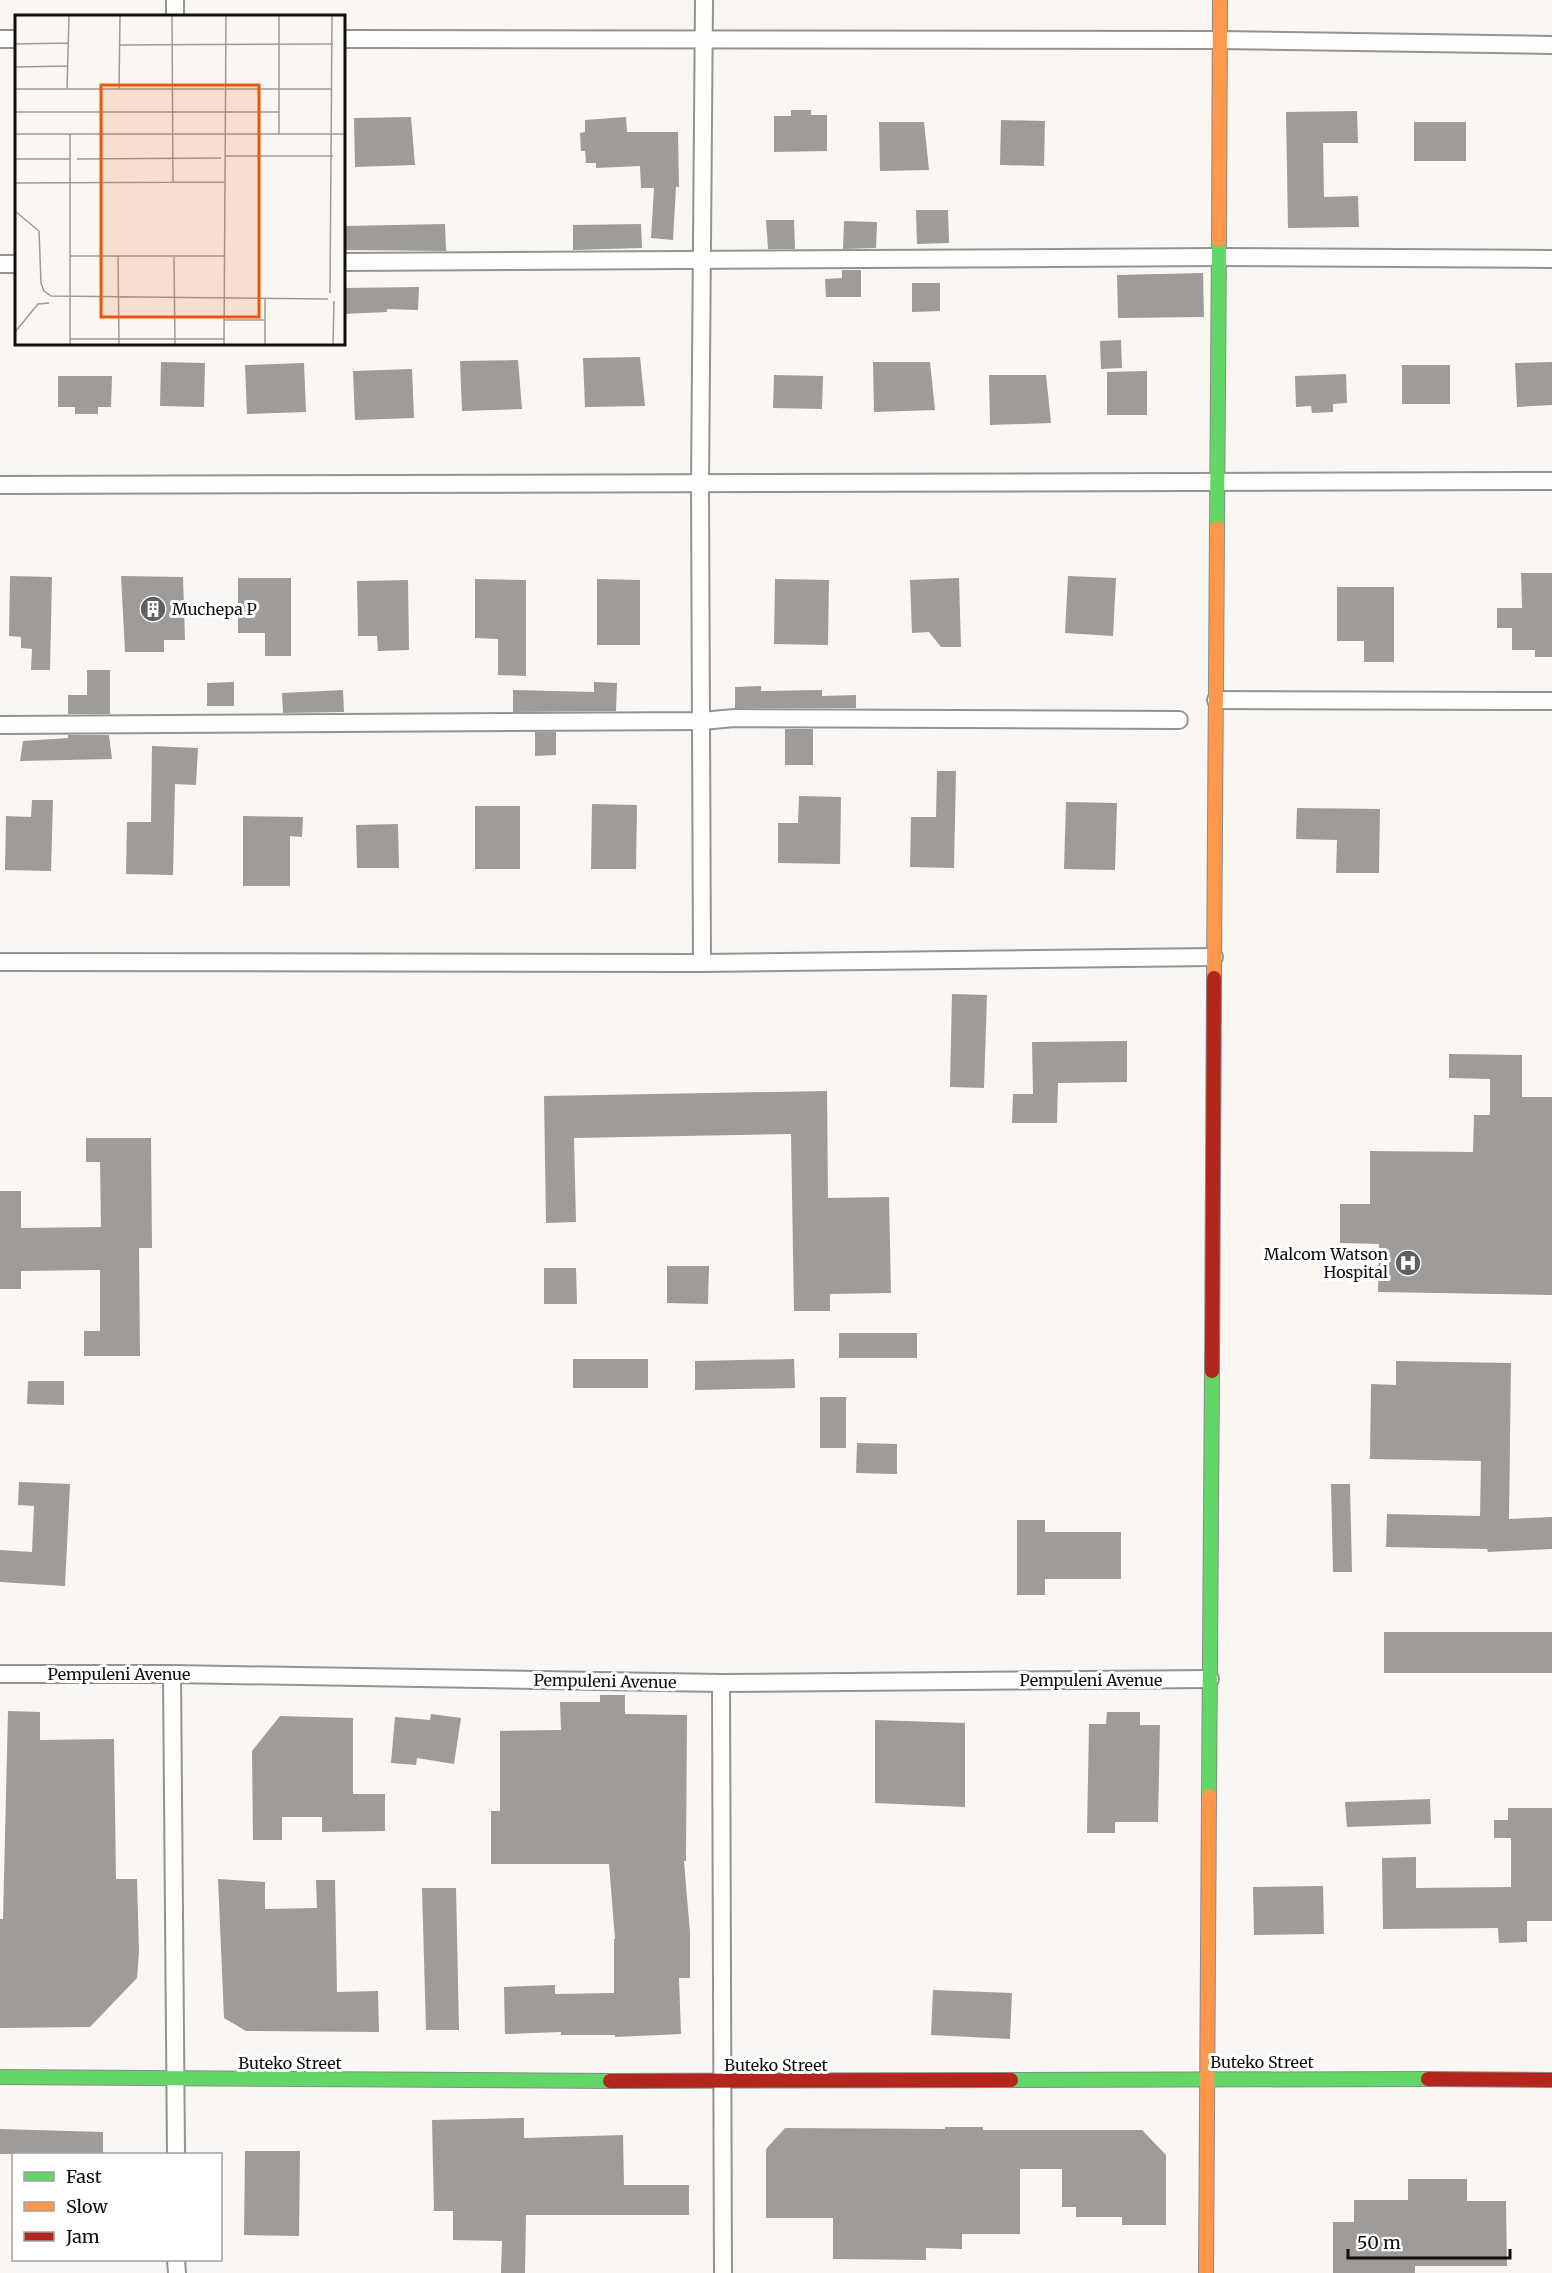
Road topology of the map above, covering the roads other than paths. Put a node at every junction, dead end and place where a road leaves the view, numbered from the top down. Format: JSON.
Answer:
{"nodes":[{"id":1,"x":175,"y":0,"type":"edge"},
{"id":2,"x":704,"y":0,"type":"edge"},
{"id":3,"x":1220,"y":0,"type":"edge"},
{"id":4,"x":174,"y":15,"type":"edge"},
{"id":5,"x":345,"y":39,"type":"edge"},
{"id":6,"x":704,"y":39,"type":"junction"},
{"id":7,"x":1220,"y":40,"type":"junction"},
{"id":8,"x":1552,"y":45,"type":"edge"},
{"id":9,"x":1218,"y":257,"type":"junction"},
{"id":10,"x":1552,"y":259,"type":"edge"},
{"id":11,"x":702,"y":260,"type":"junction"},
{"id":12,"x":345,"y":262,"type":"edge"},
{"id":13,"x":1552,"y":481,"type":"edge"},
{"id":14,"x":1217,"y":482,"type":"junction"},
{"id":15,"x":700,"y":484,"type":"junction"},
{"id":16,"x":0,"y":485,"type":"edge"},
{"id":17,"x":1216,"y":700,"type":"junction"},
{"id":18,"x":1552,"y":701,"type":"edge"},
{"id":19,"x":1179,"y":720,"type":"dead end"},
{"id":20,"x":702,"y":721,"type":"junction"},
{"id":21,"x":0,"y":725,"type":"edge"},
{"id":22,"x":1214,"y":957,"type":"junction"},
{"id":23,"x":0,"y":962,"type":"edge"},
{"id":24,"x":702,"y":963,"type":"junction"},
{"id":25,"x":0,"y":1674,"type":"edge"},
{"id":26,"x":172,"y":1674,"type":"junction"},
{"id":27,"x":1210,"y":1679,"type":"junction"},
{"id":28,"x":721,"y":1683,"type":"junction"},
{"id":29,"x":0,"y":2078,"type":"edge"},
{"id":30,"x":1207,"y":2078,"type":"junction"},
{"id":31,"x":1552,"y":2079,"type":"edge"},
{"id":32,"x":175,"y":2080,"type":"junction"},
{"id":33,"x":723,"y":2082,"type":"junction"},
{"id":34,"x":176,"y":2153,"type":"edge"},
{"id":35,"x":723,"y":2273,"type":"edge"},
{"id":36,"x":1206,"y":2273,"type":"edge"}],
"edges":[{"from":1,"to":4,"type":"street"},
{"from":2,"to":6,"type":"street"},
{"from":3,"to":7,"type":"street"},
{"from":5,"to":6,"type":"street"},
{"from":6,"to":7,"type":"street"},
{"from":6,"to":11,"type":"street"},
{"from":7,"to":8,"type":"street"},
{"from":7,"to":9,"type":"street"},
{"from":9,"to":10,"type":"street"},
{"from":9,"to":11,"type":"street"},
{"from":9,"to":14,"type":"street"},
{"from":11,"to":12,"type":"street"},
{"from":11,"to":15,"type":"street"},
{"from":13,"to":14,"type":"street"},
{"from":14,"to":15,"type":"street"},
{"from":14,"to":17,"type":"street"},
{"from":15,"to":16,"type":"street"},
{"from":15,"to":20,"type":"street"},
{"from":17,"to":18,"type":"street"},
{"from":17,"to":22,"type":"street"},
{"from":19,"to":20,"type":"street"},
{"from":20,"to":21,"type":"street"},
{"from":20,"to":24,"type":"street"},
{"from":22,"to":24,"type":"street"},
{"from":22,"to":27,"type":"street"},
{"from":23,"to":24,"type":"street"},
{"from":25,"to":26,"type":"street","name":"Pempuleni Avenue"},
{"from":26,"to":28,"type":"street","name":"Pempuleni Avenue"},
{"from":26,"to":32,"type":"street"},
{"from":27,"to":28,"type":"street","name":"Pempuleni Avenue"},
{"from":27,"to":30,"type":"street"},
{"from":28,"to":33,"type":"street"},
{"from":29,"to":32,"type":"street","name":"Buteko Street"},
{"from":30,"to":31,"type":"street","name":"Buteko Street"},
{"from":30,"to":33,"type":"street","name":"Buteko Street"},
{"from":30,"to":36,"type":"street"},
{"from":32,"to":33,"type":"street","name":"Buteko Street"},
{"from":32,"to":34,"type":"street"},
{"from":33,"to":35,"type":"street"}]}
